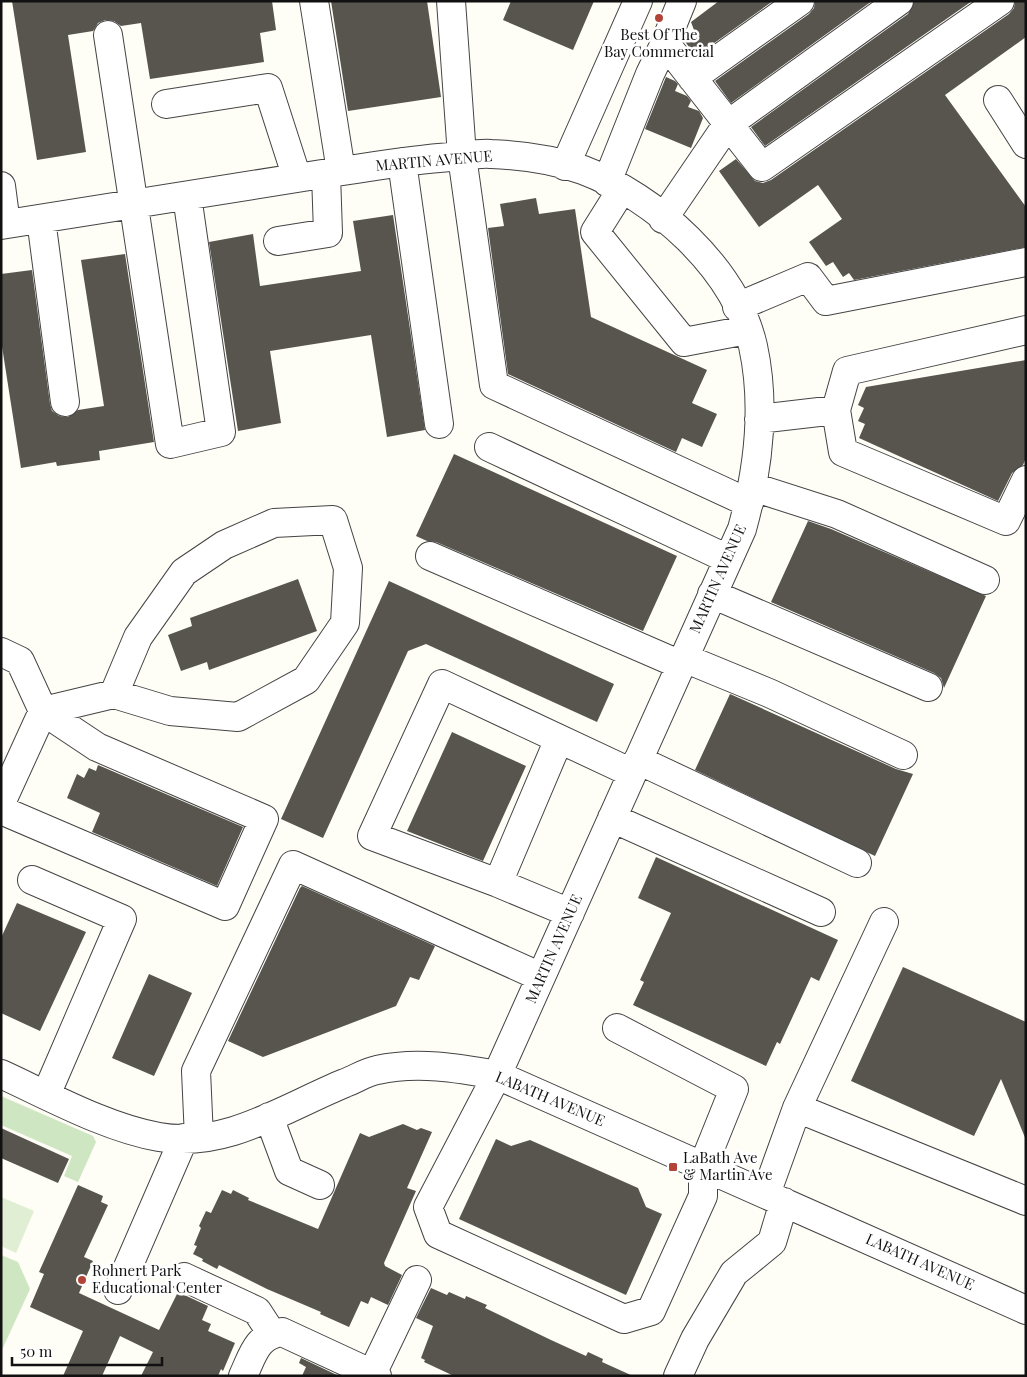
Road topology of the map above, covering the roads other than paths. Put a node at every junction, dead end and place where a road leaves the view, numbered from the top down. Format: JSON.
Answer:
{"nodes":[{"id":1,"x":314,"y":1,"type":"edge"},
{"id":2,"x":450,"y":1,"type":"edge"},
{"id":3,"x":638,"y":1,"type":"edge"},
{"id":4,"x":800,"y":1,"type":"edge"},
{"id":5,"x":899,"y":1,"type":"edge"},
{"id":6,"x":1000,"y":1,"type":"edge"},
{"id":7,"x":685,"y":6,"type":"edge"},
{"id":8,"x":108,"y":35,"type":"dead end"},
{"id":9,"x":665,"y":43,"type":"junction"},
{"id":10,"x":692,"y":78,"type":"junction"},
{"id":11,"x":998,"y":100,"type":"dead end"},
{"id":12,"x":166,"y":104,"type":"dead end"},
{"id":13,"x":727,"y":125,"type":"junction"},
{"id":14,"x":1026,"y":144,"type":"edge"},
{"id":15,"x":462,"y":156,"type":"junction"},
{"id":16,"x":402,"y":162,"type":"junction"},
{"id":17,"x":565,"y":166,"type":"junction"},
{"id":18,"x":333,"y":173,"type":"junction"},
{"id":19,"x":297,"y":178,"type":"junction"},
{"id":20,"x":615,"y":185,"type":"junction"},
{"id":21,"x":1,"y":186,"type":"edge"},
{"id":22,"x":187,"y":196,"type":"junction"},
{"id":23,"x":134,"y":204,"type":"junction"},
{"id":24,"x":40,"y":219,"type":"junction"},
{"id":25,"x":663,"y":219,"type":"junction"},
{"id":26,"x":4,"y":225,"type":"edge"},
{"id":27,"x":278,"y":241,"type":"dead end"},
{"id":28,"x":1026,"y":262,"type":"edge"},
{"id":29,"x":742,"y":318,"type":"junction"},
{"id":30,"x":1026,"y":330,"type":"edge"},
{"id":31,"x":65,"y":402,"type":"dead end"},
{"id":32,"x":836,"y":410,"type":"junction"},
{"id":33,"x":759,"y":419,"type":"junction"},
{"id":34,"x":439,"y":424,"type":"dead end"},
{"id":35,"x":489,"y":448,"type":"dead end"},
{"id":36,"x":1026,"y":480,"type":"edge"},
{"id":37,"x":751,"y":495,"type":"junction"},
{"id":38,"x":430,"y":556,"type":"dead end"},
{"id":39,"x":728,"y":559,"type":"junction"},
{"id":40,"x":985,"y":580,"type":"dead end"},
{"id":41,"x":712,"y":594,"type":"junction"},
{"id":42,"x":1,"y":652,"type":"edge"},
{"id":43,"x":682,"y":661,"type":"junction"},
{"id":44,"x":928,"y":687,"type":"dead end"},
{"id":45,"x":114,"y":694,"type":"junction"},
{"id":46,"x":43,"y":711,"type":"junction"},
{"id":47,"x":559,"y":739,"type":"junction"},
{"id":48,"x":903,"y":755,"type":"dead end"},
{"id":49,"x":635,"y":766,"type":"junction"},
{"id":50,"x":2,"y":803,"type":"edge"},
{"id":51,"x":612,"y":818,"type":"junction"},
{"id":52,"x":857,"y":863,"type":"dead end"},
{"id":53,"x":32,"y":880,"type":"dead end"},
{"id":54,"x":498,"y":883,"type":"junction"},
{"id":55,"x":821,"y":912,"type":"dead end"},
{"id":56,"x":570,"y":913,"type":"junction"},
{"id":57,"x":884,"y":922,"type":"dead end"},
{"id":58,"x":541,"y":977,"type":"junction"},
{"id":59,"x":618,"y":1028,"type":"dead end"},
{"id":60,"x":1,"y":1074,"type":"edge"},
{"id":61,"x":498,"y":1075,"type":"junction"},
{"id":62,"x":46,"y":1094,"type":"junction"},
{"id":63,"x":797,"y":1108,"type":"junction"},
{"id":64,"x":269,"y":1117,"type":"junction"},
{"id":65,"x":192,"y":1138,"type":"junction"},
{"id":66,"x":703,"y":1166,"type":"junction"},
{"id":67,"x":320,"y":1185,"type":"dead end"},
{"id":68,"x":775,"y":1198,"type":"junction"},
{"id":69,"x":1026,"y":1201,"type":"edge"},
{"id":70,"x":184,"y":1277,"type":"dead end"},
{"id":71,"x":416,"y":1280,"type":"dead end"},
{"id":72,"x":118,"y":1290,"type":"dead end"},
{"id":73,"x":1026,"y":1310,"type":"edge"},
{"id":74,"x":272,"y":1334,"type":"junction"},
{"id":75,"x":374,"y":1375,"type":"edge"},
{"id":76,"x":243,"y":1376,"type":"edge"},
{"id":77,"x":678,"y":1376,"type":"edge"}],
"edges":[{"from":1,"to":18,"type":"street"},
{"from":2,"to":15,"type":"street"},
{"from":3,"to":17,"type":"street"},
{"from":4,"to":10,"type":"street"},
{"from":5,"to":13,"type":"street"},
{"from":6,"to":13,"type":"street"},
{"from":7,"to":9,"type":"street"},
{"from":8,"to":23,"type":"street"},
{"from":9,"to":10,"type":"street"},
{"from":9,"to":20,"type":"street"},
{"from":10,"to":13,"type":"street"},
{"from":11,"to":14,"type":"street"},
{"from":12,"to":19,"type":"street"},
{"from":13,"to":25,"type":"street"},
{"from":15,"to":16,"type":"street","name":"MARTIN AVENUE"},
{"from":15,"to":17,"type":"street","name":"MARTIN AVENUE"},
{"from":15,"to":37,"type":"street"},
{"from":16,"to":18,"type":"street","name":"MARTIN AVENUE"},
{"from":16,"to":34,"type":"street"},
{"from":17,"to":20,"type":"street","name":"MARTIN AVENUE"},
{"from":18,"to":19,"type":"street","name":"MARTIN AVENUE"},
{"from":18,"to":27,"type":"street"},
{"from":19,"to":22,"type":"street","name":"MARTIN AVENUE"},
{"from":20,"to":25,"type":"street","name":"MARTIN AVENUE"},
{"from":20,"to":29,"type":"street"},
{"from":21,"to":26,"type":"street"},
{"from":22,"to":23,"type":"street","name":"MARTIN AVENUE"},
{"from":22,"to":23,"type":"street"},
{"from":23,"to":24,"type":"street","name":"MARTIN AVENUE"},
{"from":24,"to":26,"type":"street","name":"MARTIN AVENUE"},
{"from":24,"to":31,"type":"street"},
{"from":25,"to":29,"type":"street","name":"MARTIN AVENUE"},
{"from":28,"to":29,"type":"street"},
{"from":29,"to":33,"type":"street","name":"MARTIN AVENUE"},
{"from":30,"to":32,"type":"street"},
{"from":32,"to":33,"type":"street"},
{"from":32,"to":36,"type":"street"},
{"from":33,"to":37,"type":"street","name":"MARTIN AVENUE"},
{"from":35,"to":39,"type":"street"},
{"from":37,"to":39,"type":"street","name":"MARTIN AVENUE"},
{"from":37,"to":40,"type":"street"},
{"from":38,"to":43,"type":"street"},
{"from":39,"to":41,"type":"street","name":"MARTIN AVENUE"},
{"from":41,"to":43,"type":"street","name":"MARTIN AVENUE"},
{"from":41,"to":44,"type":"street"},
{"from":42,"to":46,"type":"street"},
{"from":43,"to":48,"type":"street"},
{"from":43,"to":49,"type":"street","name":"MARTIN AVENUE"},
{"from":45,"to":45,"type":"street"},
{"from":45,"to":46,"type":"street"},
{"from":46,"to":50,"type":"street"},
{"from":46,"to":50,"type":"street"},
{"from":47,"to":49,"type":"street"},
{"from":47,"to":54,"type":"street"},
{"from":47,"to":54,"type":"street"},
{"from":49,"to":51,"type":"street","name":"MARTIN AVENUE"},
{"from":49,"to":52,"type":"street"},
{"from":51,"to":55,"type":"street"},
{"from":51,"to":56,"type":"street","name":"MARTIN AVENUE"},
{"from":53,"to":62,"type":"street"},
{"from":54,"to":56,"type":"street"},
{"from":56,"to":58,"type":"street","name":"MARTIN AVENUE"},
{"from":57,"to":63,"type":"street"},
{"from":58,"to":61,"type":"street","name":"MARTIN AVENUE"},
{"from":58,"to":65,"type":"street"},
{"from":59,"to":66,"type":"street"},
{"from":60,"to":62,"type":"street","name":"LABATH AVENUE"},
{"from":61,"to":64,"type":"street","name":"LABATH AVENUE"},
{"from":61,"to":66,"type":"street","name":"LABATH AVENUE"},
{"from":61,"to":66,"type":"street","name":"MARTIN AVENUE"},
{"from":62,"to":65,"type":"street","name":"LABATH AVENUE"},
{"from":63,"to":68,"type":"street"},
{"from":63,"to":69,"type":"street"},
{"from":64,"to":65,"type":"street","name":"LABATH AVENUE"},
{"from":64,"to":67,"type":"street"},
{"from":65,"to":72,"type":"street"},
{"from":66,"to":68,"type":"street","name":"LABATH AVENUE"},
{"from":68,"to":73,"type":"street","name":"LABATH AVENUE"},
{"from":68,"to":77,"type":"street"},
{"from":70,"to":74,"type":"street"},
{"from":71,"to":75,"type":"street"},
{"from":74,"to":75,"type":"street"},
{"from":74,"to":76,"type":"street"}]}
